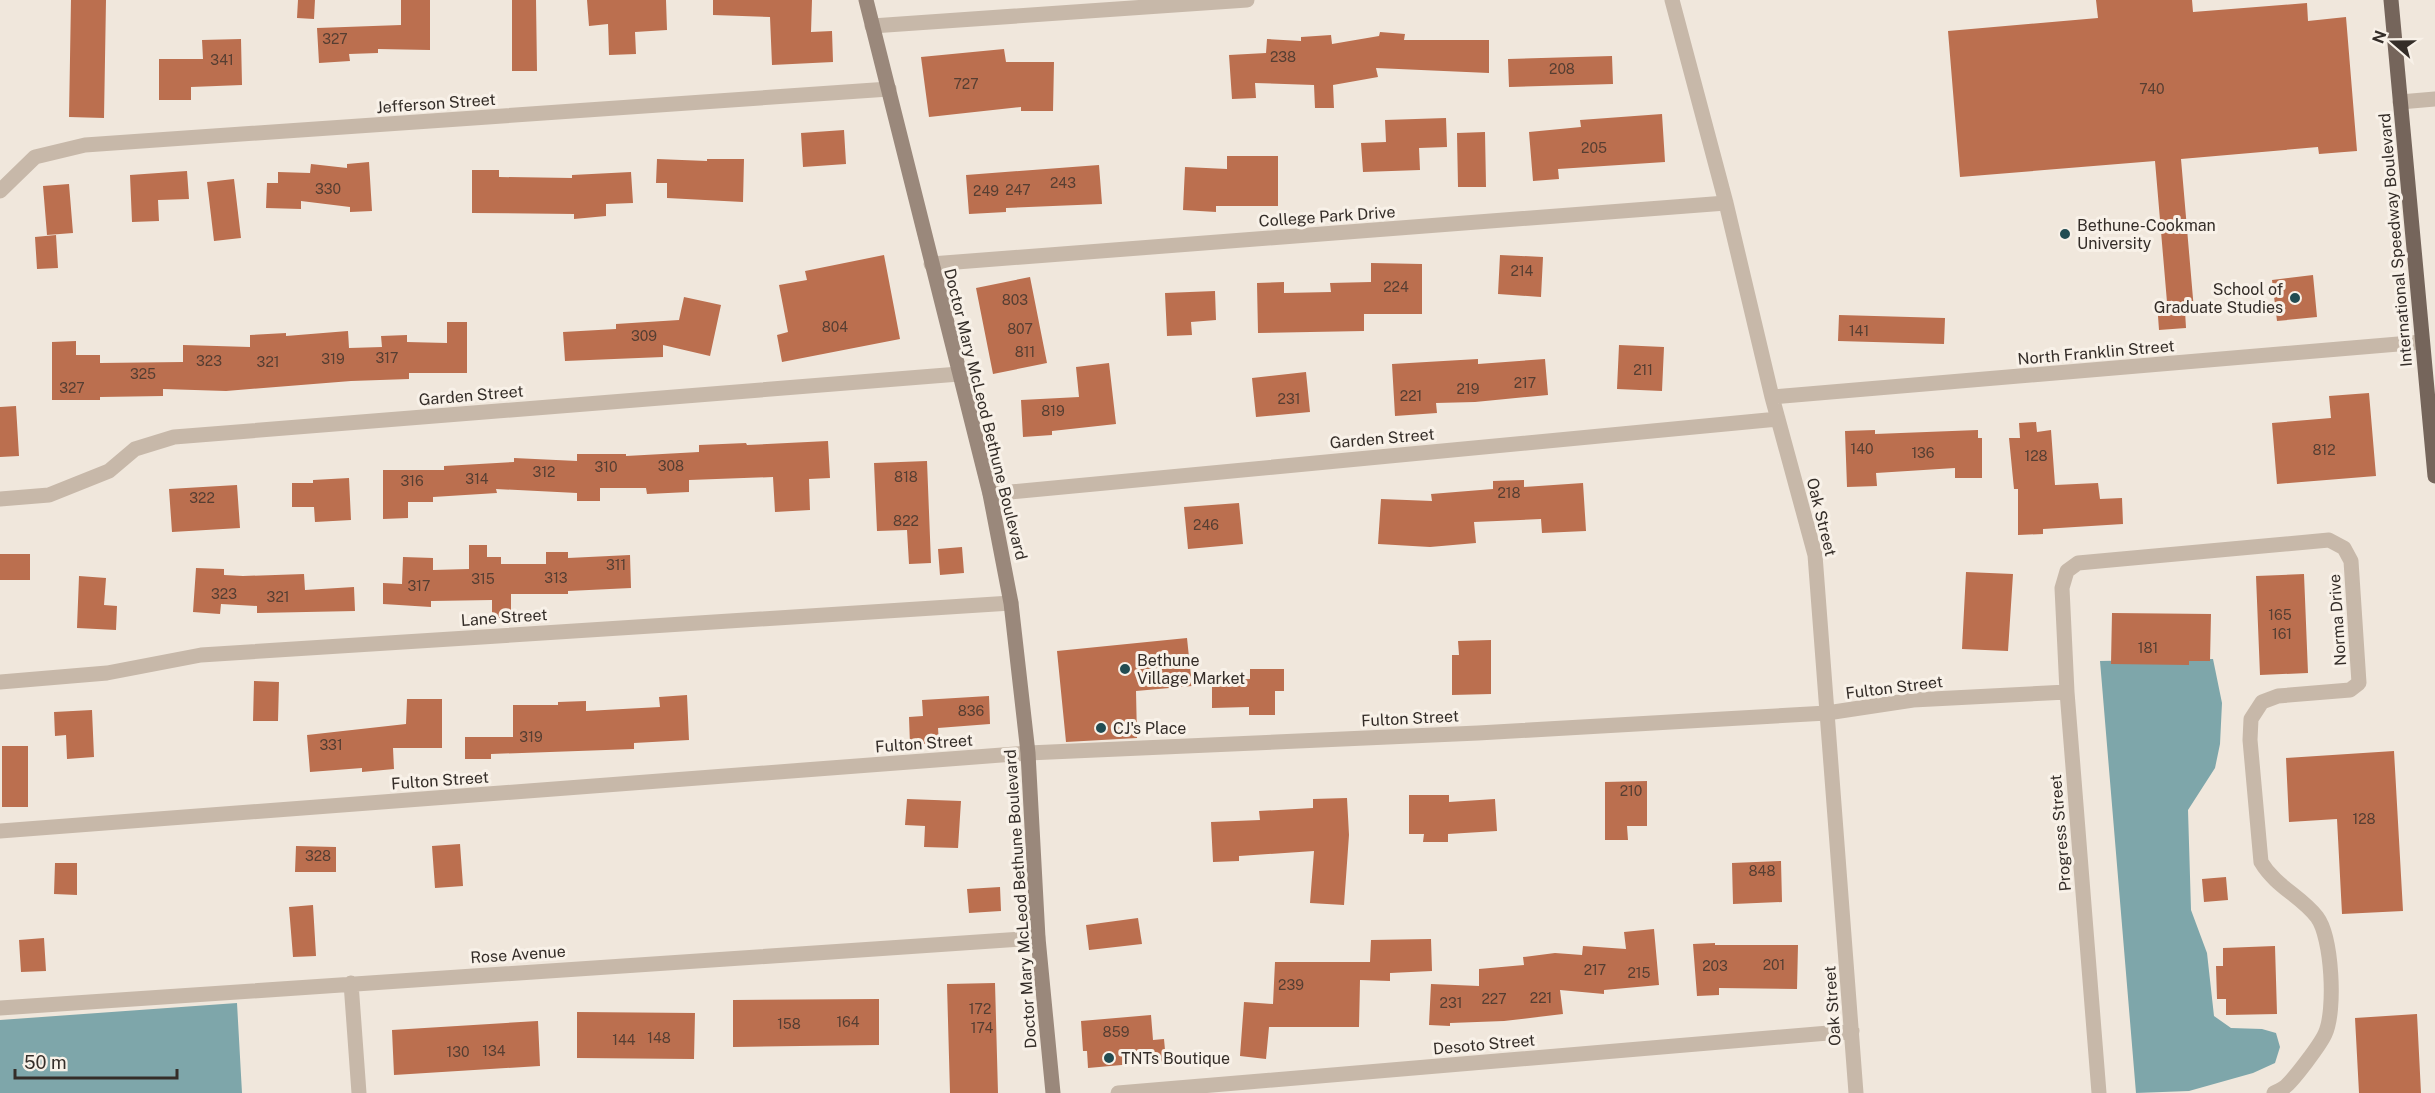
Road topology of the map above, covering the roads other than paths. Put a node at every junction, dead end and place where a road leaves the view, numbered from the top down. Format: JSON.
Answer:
{"nodes":[{"id":1,"x":866,"y":0,"type":"edge"},
{"id":2,"x":1247,"y":0,"type":"edge"},
{"id":3,"x":1672,"y":0,"type":"edge"},
{"id":4,"x":2391,"y":0,"type":"edge"},
{"id":5,"x":872,"y":26,"type":"junction"},
{"id":6,"x":889,"y":89,"type":"junction"},
{"id":7,"x":2435,"y":99,"type":"edge"},
{"id":8,"x":2400,"y":102,"type":"junction"},
{"id":9,"x":0,"y":191,"type":"edge"},
{"id":10,"x":1726,"y":203,"type":"junction"},
{"id":11,"x":931,"y":264,"type":"junction"},
{"id":12,"x":2422,"y":342,"type":"junction"},
{"id":13,"x":958,"y":374,"type":"junction"},
{"id":14,"x":1772,"y":397,"type":"junction"},
{"id":15,"x":1778,"y":419,"type":"junction"},
{"id":16,"x":2435,"y":476,"type":"edge"},
{"id":17,"x":990,"y":494,"type":"junction"},
{"id":18,"x":0,"y":499,"type":"edge"},
{"id":19,"x":2067,"y":571,"type":"joint"},
{"id":20,"x":1011,"y":603,"type":"junction"},
{"id":21,"x":0,"y":682,"type":"edge"},
{"id":22,"x":2067,"y":692,"type":"junction"},
{"id":23,"x":1827,"y":713,"type":"junction"},
{"id":24,"x":1028,"y":753,"type":"junction"},
{"id":25,"x":0,"y":831,"type":"edge"},
{"id":26,"x":1038,"y":938,"type":"junction"},
{"id":27,"x":351,"y":982,"type":"junction"},
{"id":28,"x":0,"y":1008,"type":"edge"},
{"id":29,"x":1852,"y":1031,"type":"junction"},
{"id":30,"x":359,"y":1093,"type":"edge"},
{"id":31,"x":1053,"y":1093,"type":"edge"},
{"id":32,"x":1118,"y":1093,"type":"edge"},
{"id":33,"x":1856,"y":1093,"type":"edge"},
{"id":34,"x":2099,"y":1093,"type":"edge"},
{"id":35,"x":2274,"y":1093,"type":"edge"}],
"edges":[{"from":1,"to":5,"type":"street","name":"Doctor Mary McLeod Bethune Boulevard"},
{"from":2,"to":5,"type":"street"},
{"from":3,"to":10,"type":"street","name":"Oak Street"},
{"from":4,"to":8,"type":"main road","name":"International Speedway Boulevard"},
{"from":5,"to":6,"type":"street","name":"Doctor Mary McLeod Bethune Boulevard"},
{"from":6,"to":9,"type":"street","name":"Jefferson Street"},
{"from":6,"to":11,"type":"street","name":"Doctor Mary McLeod Bethune Boulevard"},
{"from":7,"to":8,"type":"street"},
{"from":8,"to":12,"type":"main road","name":"International Speedway Boulevard"},
{"from":10,"to":11,"type":"street","name":"College Park Drive"},
{"from":10,"to":14,"type":"street","name":"Oak Street"},
{"from":11,"to":13,"type":"street","name":"Doctor Mary McLeod Bethune Boulevard"},
{"from":12,"to":14,"type":"street","name":"North Franklin Street"},
{"from":12,"to":16,"type":"main road","name":"International Speedway Boulevard"},
{"from":13,"to":17,"type":"street","name":"Doctor Mary McLeod Bethune Boulevard"},
{"from":13,"to":18,"type":"street","name":"Garden Street"},
{"from":14,"to":15,"type":"street","name":"Oak Street"},
{"from":15,"to":17,"type":"street","name":"Garden Street"},
{"from":15,"to":23,"type":"street","name":"Oak Street"},
{"from":17,"to":20,"type":"street","name":"Doctor Mary McLeod Bethune Boulevard"},
{"from":19,"to":22,"type":"street","name":"Progress Street"},
{"from":19,"to":35,"type":"street","name":"Norma Drive"},
{"from":20,"to":21,"type":"street","name":"Lane Street"},
{"from":20,"to":24,"type":"street","name":"Doctor Mary McLeod Bethune Boulevard"},
{"from":22,"to":23,"type":"street","name":"Fulton Street"},
{"from":22,"to":34,"type":"street","name":"Progress Street"},
{"from":23,"to":24,"type":"street","name":"Fulton Street"},
{"from":23,"to":29,"type":"street","name":"Oak Street"},
{"from":24,"to":25,"type":"street","name":"Fulton Street"},
{"from":24,"to":26,"type":"street","name":"Doctor Mary McLeod Bethune Boulevard"},
{"from":26,"to":27,"type":"street","name":"Rose Avenue"},
{"from":26,"to":31,"type":"street","name":"Doctor Mary McLeod Bethune Boulevard"},
{"from":27,"to":28,"type":"street","name":"Rose Avenue"},
{"from":27,"to":30,"type":"street"},
{"from":29,"to":32,"type":"street","name":"Desoto Street"},
{"from":29,"to":33,"type":"street","name":"Oak Street"}]}
